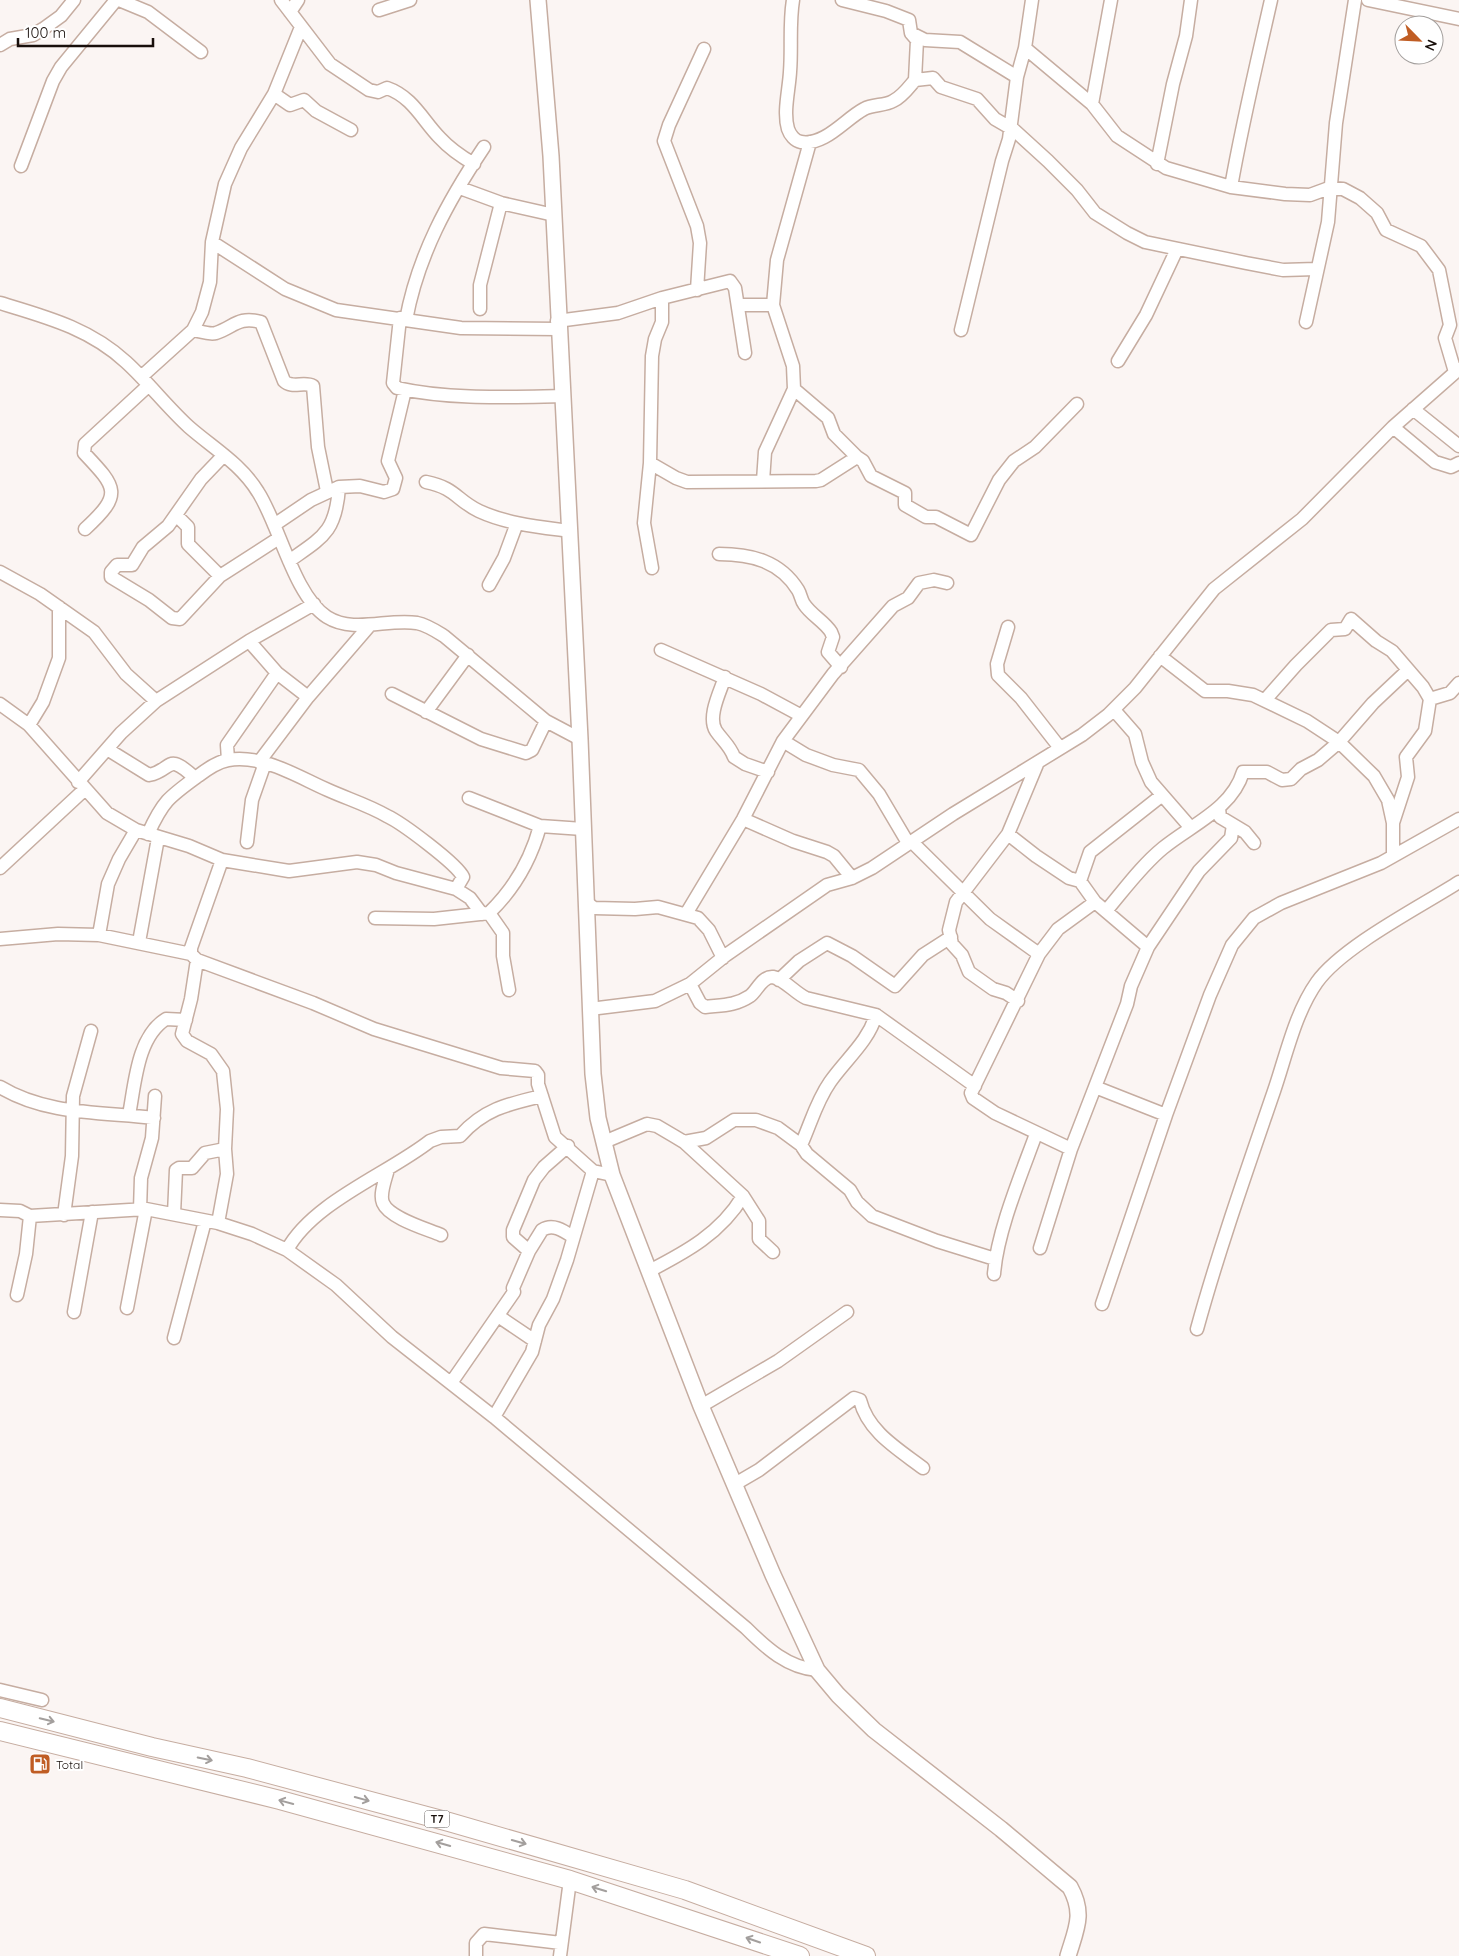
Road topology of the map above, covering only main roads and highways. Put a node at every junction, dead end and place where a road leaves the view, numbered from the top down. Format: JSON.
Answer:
{"nodes":[{"id":1,"x":540,"y":1,"type":"edge"},
{"id":2,"x":0,"y":1708,"type":"edge"},
{"id":3,"x":0,"y":1731,"type":"edge"},
{"id":4,"x":800,"y":1956,"type":"edge"},
{"id":5,"x":866,"y":1956,"type":"edge"},
{"id":6,"x":1068,"y":1956,"type":"edge"}],
"edges":[{"from":1,"to":6,"type":"main road"},
{"from":2,"to":5,"type":"highway","number":"T7","one_way":true},
{"from":4,"to":3,"type":"highway","number":"T7","one_way":true}]}
